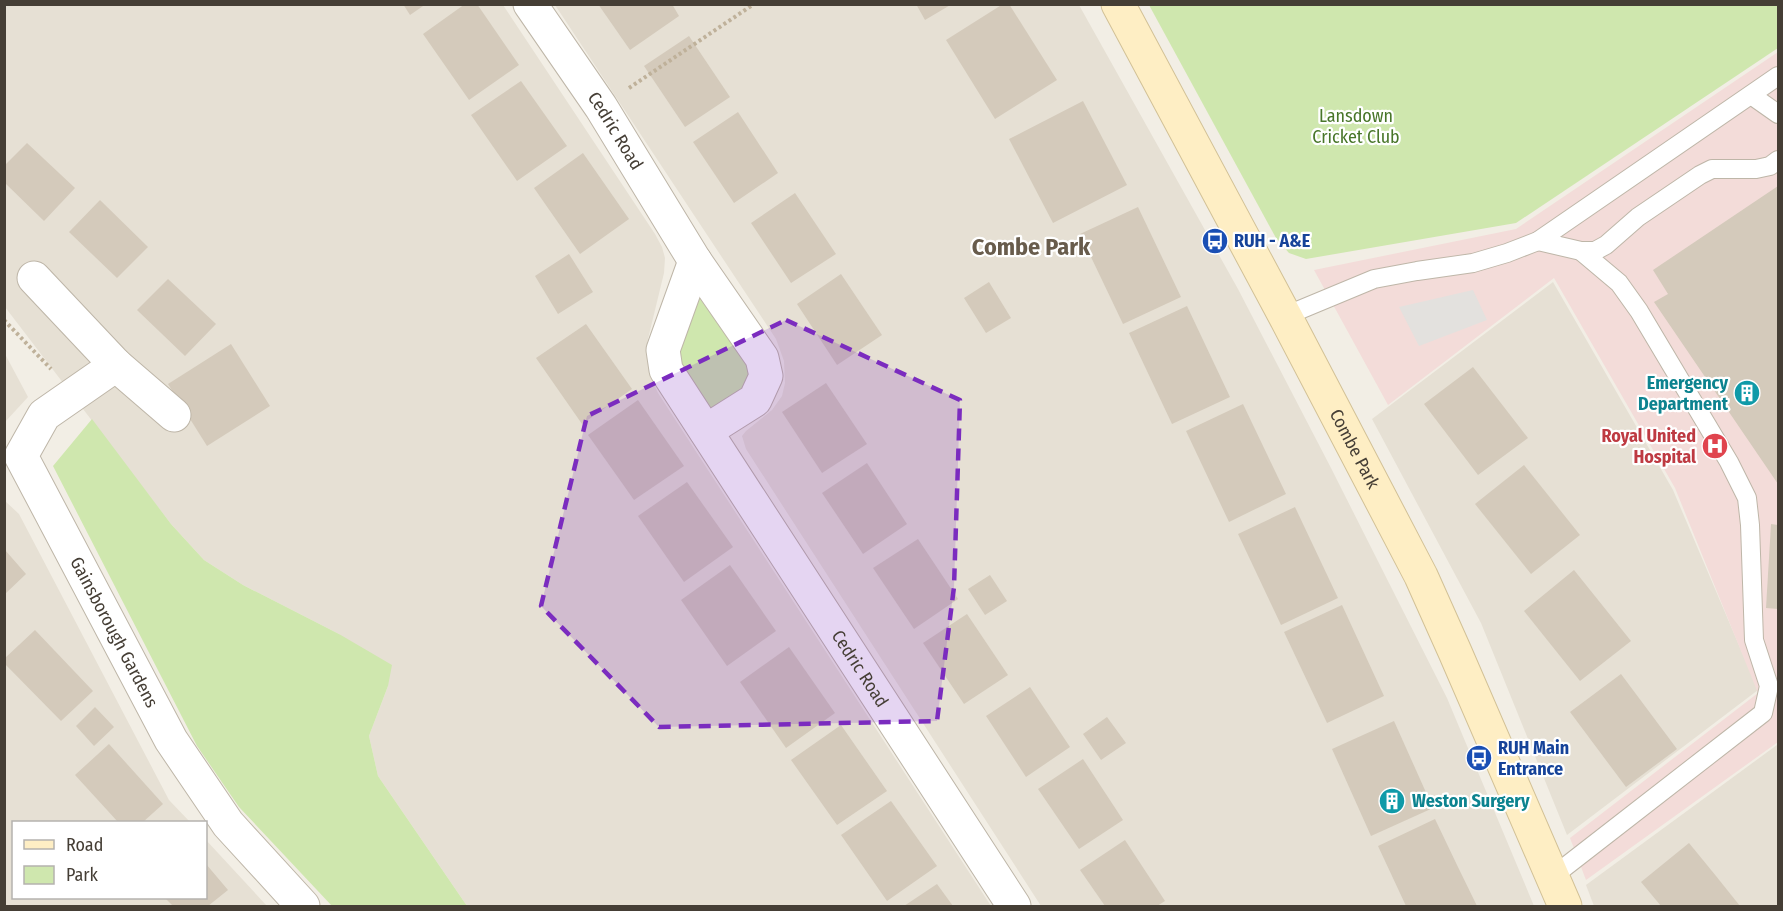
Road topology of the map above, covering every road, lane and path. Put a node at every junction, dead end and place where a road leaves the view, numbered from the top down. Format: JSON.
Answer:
{"nodes":[{"id":1,"x":530,"y":4,"type":"edge"},
{"id":2,"x":754,"y":4,"type":"edge"},
{"id":3,"x":1118,"y":4,"type":"edge"},
{"id":4,"x":1779,"y":76,"type":"edge"},
{"id":5,"x":1751,"y":95,"type":"junction"},
{"id":6,"x":601,"y":107,"type":"junction"},
{"id":7,"x":1779,"y":114,"type":"edge"},
{"id":8,"x":1779,"y":160,"type":"edge"},
{"id":9,"x":1538,"y":241,"type":"junction"},
{"id":10,"x":1581,"y":251,"type":"junction"},
{"id":11,"x":695,"y":261,"type":"junction"},
{"id":12,"x":34,"y":278,"type":"dead end"},
{"id":13,"x":1285,"y":316,"type":"junction"},
{"id":14,"x":4,"y":320,"type":"edge"},
{"id":15,"x":116,"y":365,"type":"junction"},
{"id":16,"x":74,"y":394,"type":"junction"},
{"id":17,"x":174,"y":415,"type":"dead end"},
{"id":18,"x":706,"y":431,"type":"junction"},
{"id":19,"x":1552,"y":877,"type":"junction"},
{"id":20,"x":303,"y":906,"type":"edge"},
{"id":21,"x":1014,"y":906,"type":"edge"},
{"id":22,"x":1564,"y":906,"type":"edge"}],
"edges":[{"from":1,"to":6,"type":"street","name":"Cedric Road"},
{"from":2,"to":6,"type":"path"},
{"from":3,"to":13,"type":"street","name":"Combe Park"},
{"from":4,"to":5,"type":"lane"},
{"from":5,"to":7,"type":"lane"},
{"from":5,"to":9,"type":"lane"},
{"from":6,"to":11,"type":"street","name":"Cedric Road"},
{"from":8,"to":10,"type":"lane"},
{"from":9,"to":10,"type":"lane"},
{"from":9,"to":13,"type":"lane"},
{"from":10,"to":19,"type":"lane"},
{"from":11,"to":18,"type":"street","name":"Cedric Road"},
{"from":11,"to":18,"type":"street","name":"Cedric Road"},
{"from":12,"to":15,"type":"street"},
{"from":13,"to":19,"type":"street","name":"Combe Park"},
{"from":14,"to":16,"type":"path"},
{"from":15,"to":16,"type":"street","name":"Gainsborough Gardens"},
{"from":15,"to":17,"type":"street"},
{"from":16,"to":20,"type":"street","name":"Gainsborough Gardens"},
{"from":18,"to":21,"type":"street","name":"Cedric Road"},
{"from":19,"to":22,"type":"street","name":"Combe Park"}]}
